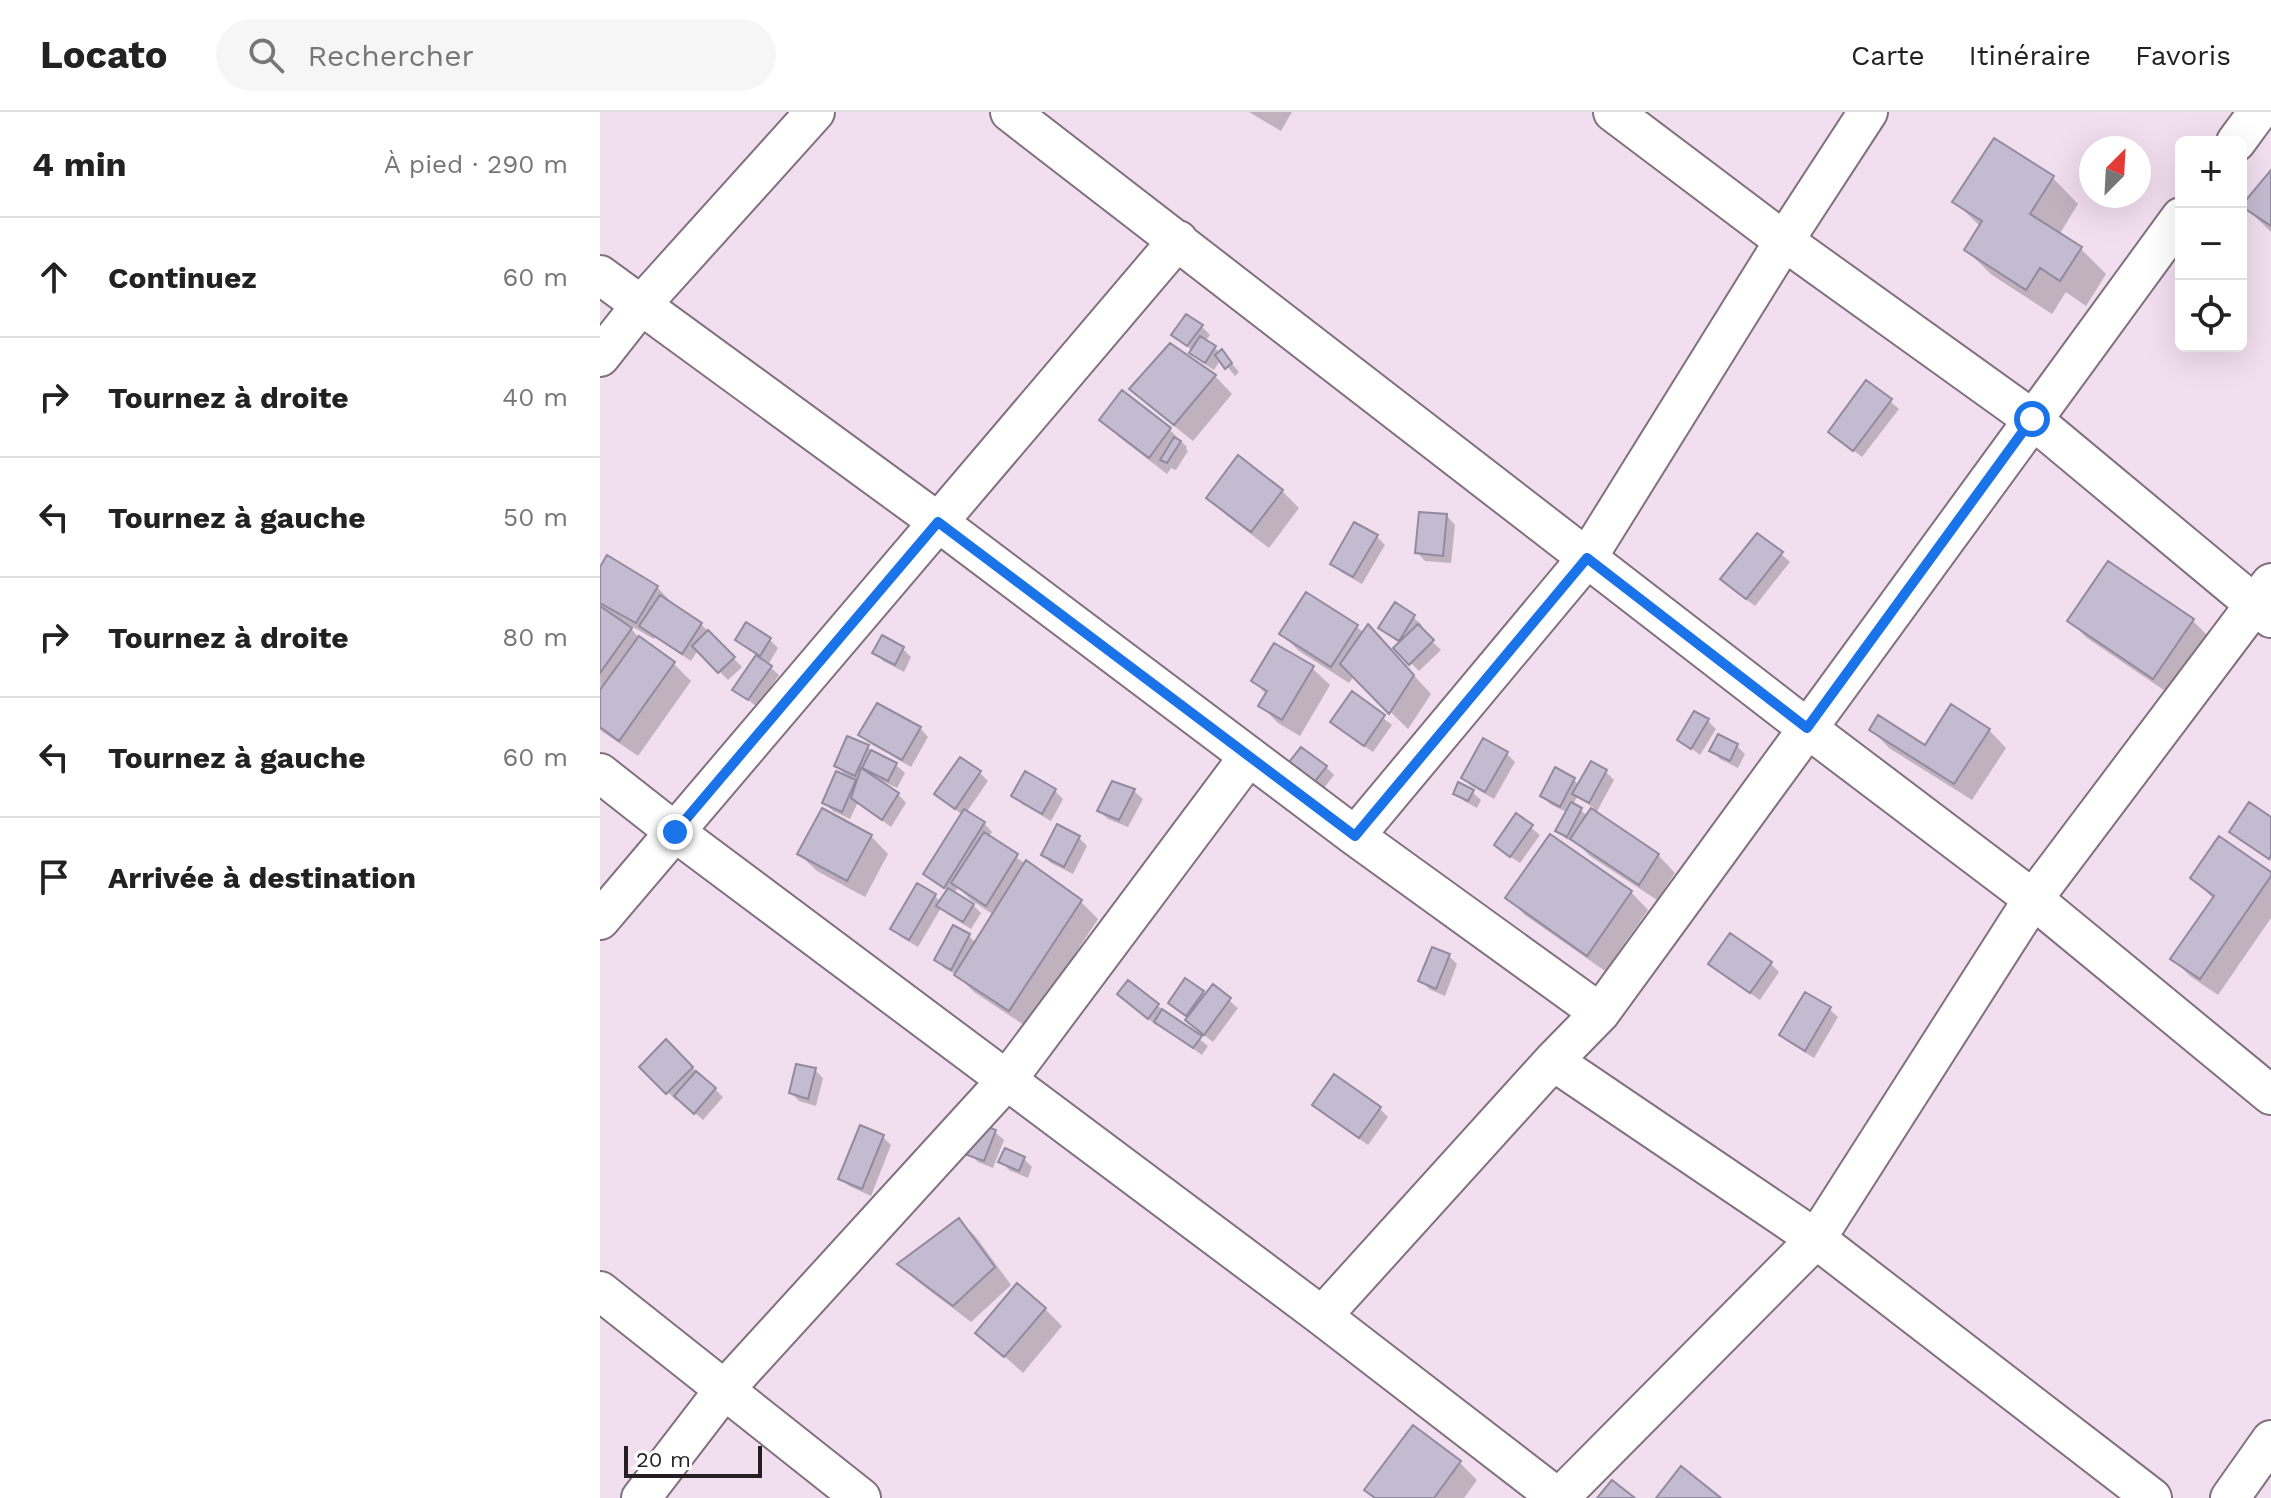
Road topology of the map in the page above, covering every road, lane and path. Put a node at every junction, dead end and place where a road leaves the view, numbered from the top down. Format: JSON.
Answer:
{"nodes":[{"id":1,"x":815,"y":112,"type":"edge"},
{"id":2,"x":1010,"y":112,"type":"edge"},
{"id":3,"x":1613,"y":112,"type":"edge"},
{"id":4,"x":1868,"y":112,"type":"edge"},
{"id":5,"x":2258,"y":112,"type":"edge"},
{"id":6,"x":2240,"y":136,"type":"edge"},
{"id":7,"x":2175,"y":225,"type":"edge"},
{"id":8,"x":1178,"y":240,"type":"junction"},
{"id":9,"x":1784,"y":241,"type":"junction"},
{"id":10,"x":600,"y":275,"type":"edge"},
{"id":11,"x":641,"y":305,"type":"junction"},
{"id":12,"x":600,"y":357,"type":"edge"},
{"id":13,"x":2032,"y":419,"type":"junction"},
{"id":14,"x":938,"y":522,"type":"junction"},
{"id":15,"x":1587,"y":558,"type":"junction"},
{"id":16,"x":2265,"y":602,"type":"edge"},
{"id":17,"x":1807,"y":728,"type":"junction"},
{"id":18,"x":1249,"y":756,"type":"junction"},
{"id":19,"x":600,"y":773,"type":"edge"},
{"id":20,"x":675,"y":832,"type":"junction"},
{"id":21,"x":1355,"y":836,"type":"junction"},
{"id":22,"x":2033,"y":899,"type":"junction"},
{"id":23,"x":600,"y":920,"type":"edge"},
{"id":24,"x":1600,"y":1013,"type":"junction"},
{"id":25,"x":1553,"y":1061,"type":"junction"},
{"id":26,"x":1006,"y":1081,"type":"junction"},
{"id":27,"x":2271,"y":1095,"type":"edge"},
{"id":28,"x":1816,"y":1239,"type":"junction"},
{"id":29,"x":600,"y":1291,"type":"edge"},
{"id":30,"x":1322,"y":1316,"type":"junction"},
{"id":31,"x":724,"y":1390,"type":"junction"},
{"id":32,"x":2271,"y":1440,"type":"edge"},
{"id":33,"x":641,"y":1498,"type":"edge"},
{"id":34,"x":861,"y":1498,"type":"edge"},
{"id":35,"x":1558,"y":1498,"type":"edge"},
{"id":36,"x":2152,"y":1498,"type":"edge"},
{"id":37,"x":2230,"y":1498,"type":"edge"}],
"edges":[{"from":1,"to":11,"type":"street"},
{"from":2,"to":8,"type":"street"},
{"from":3,"to":9,"type":"street"},
{"from":4,"to":9,"type":"street"},
{"from":5,"to":6,"type":"street"},
{"from":7,"to":13,"type":"street"},
{"from":8,"to":14,"type":"street"},
{"from":8,"to":15,"type":"street"},
{"from":9,"to":13,"type":"street"},
{"from":9,"to":15,"type":"street"},
{"from":10,"to":11,"type":"street"},
{"from":11,"to":12,"type":"street"},
{"from":11,"to":14,"type":"street"},
{"from":13,"to":16,"type":"street"},
{"from":13,"to":17,"type":"street"},
{"from":14,"to":18,"type":"street"},
{"from":14,"to":20,"type":"street"},
{"from":15,"to":17,"type":"street"},
{"from":15,"to":21,"type":"street"},
{"from":16,"to":22,"type":"street"},
{"from":17,"to":22,"type":"street"},
{"from":17,"to":24,"type":"street"},
{"from":18,"to":21,"type":"street"},
{"from":18,"to":26,"type":"street"},
{"from":19,"to":20,"type":"street"},
{"from":20,"to":23,"type":"street"},
{"from":20,"to":26,"type":"street"},
{"from":21,"to":24,"type":"street"},
{"from":22,"to":27,"type":"street"},
{"from":22,"to":28,"type":"street"},
{"from":24,"to":25,"type":"street"},
{"from":25,"to":28,"type":"street"},
{"from":25,"to":30,"type":"street"},
{"from":26,"to":30,"type":"street"},
{"from":26,"to":31,"type":"street"},
{"from":28,"to":35,"type":"street"},
{"from":28,"to":36,"type":"street"},
{"from":29,"to":31,"type":"street"},
{"from":30,"to":35,"type":"street"},
{"from":31,"to":33,"type":"street"},
{"from":31,"to":34,"type":"street"},
{"from":32,"to":37,"type":"street"}]}
